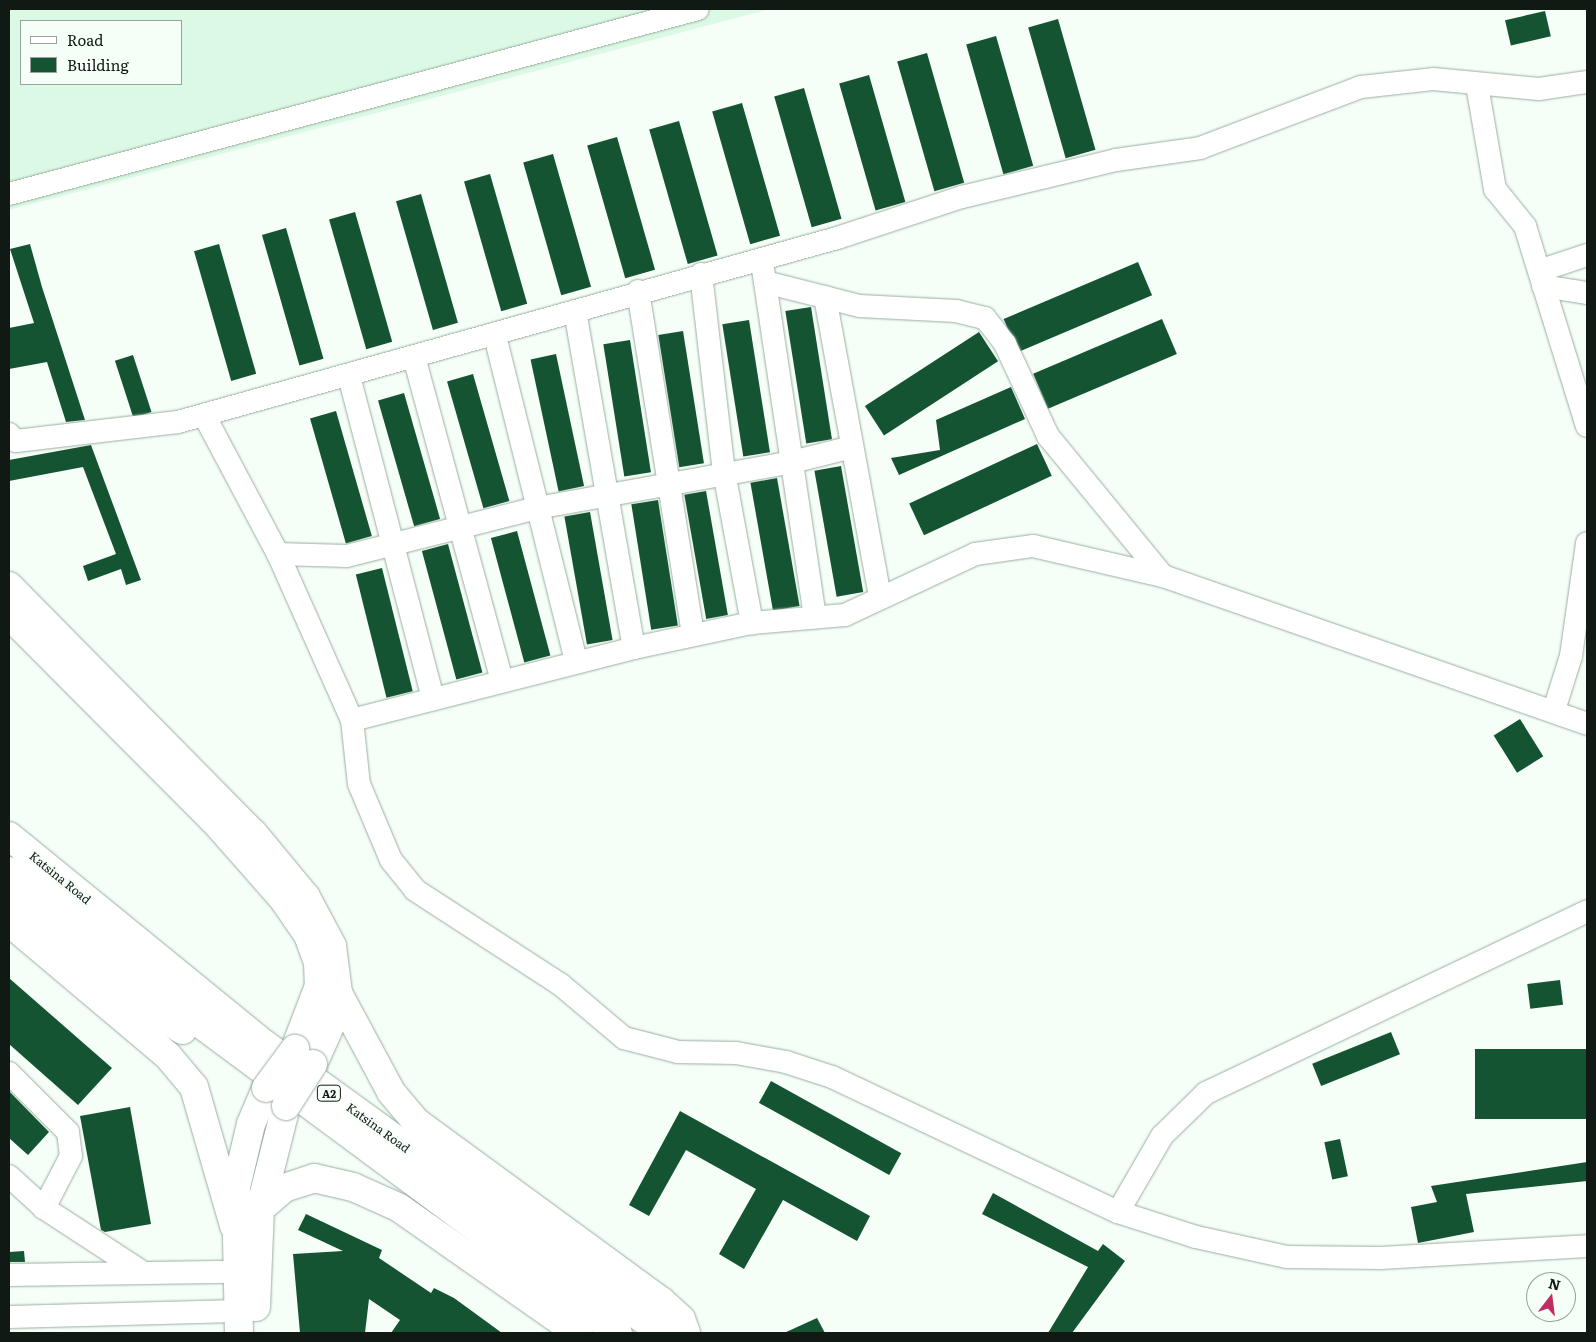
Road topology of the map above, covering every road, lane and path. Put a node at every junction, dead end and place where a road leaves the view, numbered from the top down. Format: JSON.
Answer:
{"nodes":[{"id":1,"x":698,"y":9,"type":"edge"},
{"id":2,"x":1477,"y":84,"type":"junction"},
{"id":3,"x":1586,"y":84,"type":"edge"},
{"id":4,"x":9,"y":194,"type":"edge"},
{"id":5,"x":1587,"y":255,"type":"edge"},
{"id":6,"x":761,"y":258,"type":"junction"},
{"id":7,"x":701,"y":274,"type":"junction"},
{"id":8,"x":1541,"y":279,"type":"junction"},
{"id":9,"x":764,"y":282,"type":"junction"},
{"id":10,"x":638,"y":291,"type":"junction"},
{"id":11,"x":1587,"y":293,"type":"edge"},
{"id":12,"x":824,"y":297,"type":"junction"},
{"id":13,"x":575,"y":311,"type":"junction"},
{"id":14,"x":496,"y":336,"type":"junction"},
{"id":15,"x":414,"y":357,"type":"junction"},
{"id":16,"x":349,"y":376,"type":"junction"},
{"id":17,"x":204,"y":415,"type":"junction"},
{"id":18,"x":1587,"y":426,"type":"edge"},
{"id":19,"x":9,"y":434,"type":"edge"},
{"id":20,"x":852,"y":447,"type":"junction"},
{"id":21,"x":792,"y":462,"type":"junction"},
{"id":22,"x":724,"y":472,"type":"junction"},
{"id":23,"x":666,"y":484,"type":"junction"},
{"id":24,"x":604,"y":494,"type":"junction"},
{"id":25,"x":537,"y":508,"type":"junction"},
{"id":26,"x":460,"y":526,"type":"junction"},
{"id":27,"x":1587,"y":543,"type":"edge"},
{"id":28,"x":392,"y":544,"type":"junction"},
{"id":29,"x":278,"y":554,"type":"junction"},
{"id":30,"x":1163,"y":576,"type":"junction"},
{"id":31,"x":9,"y":586,"type":"edge"},
{"id":32,"x":880,"y":597,"type":"junction"},
{"id":33,"x":9,"y":615,"type":"edge"},
{"id":34,"x":815,"y":617,"type":"junction"},
{"id":35,"x":752,"y":622,"type":"junction"},
{"id":36,"x":692,"y":635,"type":"junction"},
{"id":37,"x":634,"y":648,"type":"junction"},
{"id":38,"x":576,"y":662,"type":"junction"},
{"id":39,"x":502,"y":681,"type":"junction"},
{"id":40,"x":433,"y":699,"type":"junction"},
{"id":41,"x":1554,"y":710,"type":"junction"},
{"id":42,"x":352,"y":720,"type":"junction"},
{"id":43,"x":1587,"y":724,"type":"edge"},
{"id":44,"x":9,"y":836,"type":"edge"},
{"id":45,"x":9,"y":870,"type":"edge"},
{"id":46,"x":9,"y":899,"type":"edge"},
{"id":47,"x":1587,"y":911,"type":"edge"},
{"id":48,"x":9,"y":922,"type":"edge"},
{"id":49,"x":338,"y":993,"type":"junction"},
{"id":50,"x":236,"y":1051,"type":"junction"},
{"id":51,"x":304,"y":1057,"type":"junction"},
{"id":52,"x":9,"y":1073,"type":"edge"},
{"id":53,"x":276,"y":1097,"type":"junction"},
{"id":54,"x":9,"y":1176,"type":"edge"},
{"id":55,"x":44,"y":1208,"type":"junction"},
{"id":56,"x":260,"y":1209,"type":"junction"},
{"id":57,"x":1118,"y":1212,"type":"junction"},
{"id":58,"x":234,"y":1226,"type":"junction"},
{"id":59,"x":1587,"y":1246,"type":"edge"},
{"id":60,"x":139,"y":1270,"type":"junction"},
{"id":61,"x":235,"y":1272,"type":"junction"},
{"id":62,"x":9,"y":1276,"type":"edge"},
{"id":63,"x":9,"y":1317,"type":"edge"},
{"id":64,"x":238,"y":1322,"type":"edge"},
{"id":65,"x":51,"y":1324,"type":"edge"},
{"id":66,"x":258,"y":1333,"type":"edge"},
{"id":67,"x":578,"y":1333,"type":"edge"},
{"id":68,"x":618,"y":1333,"type":"edge"},
{"id":69,"x":662,"y":1333,"type":"edge"},
{"id":70,"x":686,"y":1333,"type":"edge"}],
"edges":[{"from":1,"to":4,"type":"street"},
{"from":2,"to":3,"type":"street"},
{"from":2,"to":6,"type":"street"},
{"from":2,"to":8,"type":"street"},
{"from":5,"to":8,"type":"street"},
{"from":6,"to":7,"type":"street"},
{"from":6,"to":9,"type":"street"},
{"from":7,"to":10,"type":"street"},
{"from":7,"to":22,"type":"street"},
{"from":8,"to":11,"type":"street"},
{"from":8,"to":18,"type":"street"},
{"from":9,"to":12,"type":"street"},
{"from":9,"to":21,"type":"street"},
{"from":10,"to":13,"type":"street"},
{"from":10,"to":23,"type":"street"},
{"from":12,"to":20,"type":"street"},
{"from":12,"to":30,"type":"street"},
{"from":13,"to":14,"type":"street"},
{"from":13,"to":24,"type":"street"},
{"from":14,"to":15,"type":"street"},
{"from":14,"to":25,"type":"street"},
{"from":15,"to":16,"type":"street"},
{"from":15,"to":26,"type":"street"},
{"from":16,"to":17,"type":"street"},
{"from":16,"to":28,"type":"street"},
{"from":17,"to":19,"type":"street"},
{"from":17,"to":29,"type":"street"},
{"from":20,"to":21,"type":"street"},
{"from":20,"to":32,"type":"street"},
{"from":21,"to":22,"type":"street"},
{"from":21,"to":34,"type":"street"},
{"from":22,"to":23,"type":"street"},
{"from":22,"to":35,"type":"street"},
{"from":23,"to":24,"type":"street"},
{"from":23,"to":36,"type":"street"},
{"from":24,"to":25,"type":"street"},
{"from":24,"to":37,"type":"street"},
{"from":25,"to":26,"type":"street"},
{"from":25,"to":38,"type":"street"},
{"from":26,"to":28,"type":"street"},
{"from":26,"to":39,"type":"street"},
{"from":27,"to":41,"type":"street"},
{"from":28,"to":29,"type":"street"},
{"from":28,"to":40,"type":"street"},
{"from":29,"to":42,"type":"street"},
{"from":30,"to":32,"type":"street"},
{"from":30,"to":41,"type":"street"},
{"from":31,"to":49,"type":"main road"},
{"from":32,"to":34,"type":"street"},
{"from":33,"to":51,"type":"main road"},
{"from":34,"to":35,"type":"street"},
{"from":35,"to":36,"type":"street"},
{"from":36,"to":37,"type":"street"},
{"from":37,"to":38,"type":"street"},
{"from":38,"to":39,"type":"street"},
{"from":39,"to":40,"type":"street"},
{"from":40,"to":42,"type":"street"},
{"from":41,"to":43,"type":"street"},
{"from":42,"to":57,"type":"street"},
{"from":44,"to":69,"type":"main road","name":"Katsina Road","number":"A2"},
{"from":45,"to":50,"type":"main road","name":"Katsina Road","number":"A2"},
{"from":46,"to":50,"type":"main road"},
{"from":47,"to":57,"type":"street"},
{"from":48,"to":58,"type":"main road"},
{"from":49,"to":51,"type":"main road"},
{"from":49,"to":70,"type":"main road"},
{"from":50,"to":68,"type":"main road","name":"Katsina Road","number":"A2"},
{"from":51,"to":53,"type":"main road","bridge":true},
{"from":52,"to":55,"type":"street"},
{"from":53,"to":56,"type":"main road"},
{"from":53,"to":58,"type":"main road"},
{"from":54,"to":55,"type":"street"},
{"from":55,"to":60,"type":"street"},
{"from":56,"to":66,"type":"main road"},
{"from":56,"to":67,"type":"main road"},
{"from":57,"to":59,"type":"street"},
{"from":58,"to":61,"type":"main road"},
{"from":60,"to":61,"type":"street"},
{"from":60,"to":62,"type":"street"},
{"from":61,"to":64,"type":"main road"},
{"from":63,"to":65,"type":"street"},
{"from":64,"to":65,"type":"street"}]}
